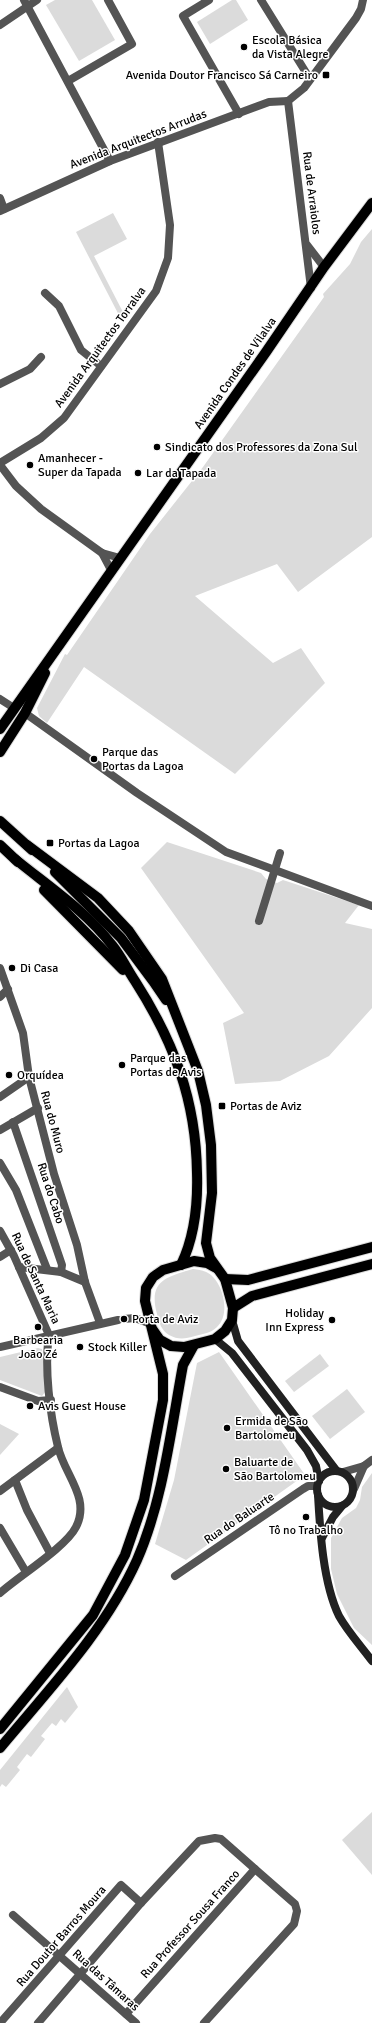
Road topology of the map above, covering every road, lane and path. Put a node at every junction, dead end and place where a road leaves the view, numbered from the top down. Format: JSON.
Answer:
{"nodes":[{"id":1,"x":37,"y":0,"type":"edge"},
{"id":2,"x":108,"y":0,"type":"edge"},
{"id":3,"x":209,"y":0,"type":"edge"},
{"id":4,"x":261,"y":0,"type":"edge"},
{"id":5,"x":364,"y":0,"type":"edge"},
{"id":6,"x":26,"y":3,"type":"edge"},
{"id":7,"x":0,"y":25,"type":"edge"},
{"id":8,"x":310,"y":79,"type":"junction"},
{"id":9,"x":68,"y":81,"type":"junction"},
{"id":10,"x":288,"y":101,"type":"junction"},
{"id":11,"x":240,"y":114,"type":"junction"},
{"id":12,"x":158,"y":142,"type":"junction"},
{"id":13,"x":110,"y":161,"type":"junction"},
{"id":14,"x":0,"y":198,"type":"edge"},
{"id":15,"x":372,"y":203,"type":"edge"},
{"id":16,"x":2,"y":210,"type":"edge"},
{"id":17,"x":307,"y":245,"type":"junction"},
{"id":18,"x":324,"y":267,"type":"junction"},
{"id":19,"x":311,"y":288,"type":"junction"},
{"id":20,"x":45,"y":293,"type":"dead end"},
{"id":21,"x":41,"y":357,"type":"dead end"},
{"id":22,"x":101,"y":366,"type":"junction"},
{"id":23,"x":0,"y":384,"type":"edge"},
{"id":24,"x":0,"y":464,"type":"edge"},
{"id":25,"x":102,"y":553,"type":"junction"},
{"id":26,"x":120,"y":558,"type":"junction"},
{"id":27,"x":111,"y":570,"type":"junction"},
{"id":28,"x":61,"y":643,"type":"junction"},
{"id":29,"x":0,"y":699,"type":"edge"},
{"id":30,"x":14,"y":708,"type":"junction"},
{"id":31,"x":25,"y":713,"type":"junction"},
{"id":32,"x":0,"y":729,"type":"edge"},
{"id":33,"x":0,"y":752,"type":"edge"},
{"id":34,"x":0,"y":821,"type":"edge"},
{"id":35,"x":0,"y":845,"type":"edge"},
{"id":36,"x":280,"y":853,"type":"dead end"},
{"id":37,"x":274,"y":871,"type":"junction"},
{"id":38,"x":372,"y":906,"type":"edge"},
{"id":39,"x":259,"y":921,"type":"dead end"},
{"id":40,"x":0,"y":968,"type":"edge"},
{"id":41,"x":8,"y":989,"type":"junction"},
{"id":42,"x":0,"y":997,"type":"edge"},
{"id":43,"x":29,"y":1077,"type":"junction"},
{"id":44,"x":0,"y":1097,"type":"edge"},
{"id":45,"x":38,"y":1108,"type":"junction"},
{"id":46,"x":13,"y":1122,"type":"junction"},
{"id":47,"x":0,"y":1130,"type":"edge"},
{"id":48,"x":0,"y":1163,"type":"edge"},
{"id":49,"x":0,"y":1231,"type":"edge"},
{"id":50,"x":372,"y":1247,"type":"edge"},
{"id":51,"x":11,"y":1250,"type":"junction"},
{"id":52,"x":0,"y":1257,"type":"edge"},
{"id":53,"x":372,"y":1264,"type":"edge"},
{"id":54,"x":180,"y":1265,"type":"junction"},
{"id":55,"x":19,"y":1267,"type":"junction"},
{"id":56,"x":47,"y":1269,"type":"junction"},
{"id":57,"x":218,"y":1269,"type":"junction"},
{"id":58,"x":61,"y":1272,"type":"junction"},
{"id":59,"x":225,"y":1279,"type":"junction"},
{"id":60,"x":85,"y":1282,"type":"junction"},
{"id":61,"x":233,"y":1308,"type":"junction"},
{"id":62,"x":232,"y":1320,"type":"junction"},
{"id":63,"x":100,"y":1323,"type":"junction"},
{"id":64,"x":152,"y":1327,"type":"junction"},
{"id":65,"x":49,"y":1335,"type":"junction"},
{"id":66,"x":216,"y":1339,"type":"junction"},
{"id":67,"x":194,"y":1345,"type":"junction"},
{"id":68,"x":0,"y":1347,"type":"edge"},
{"id":69,"x":0,"y":1387,"type":"edge"},
{"id":70,"x":51,"y":1400,"type":"junction"},
{"id":71,"x":58,"y":1448,"type":"junction"},
{"id":72,"x":372,"y":1460,"type":"edge"},
{"id":73,"x":364,"y":1466,"type":"junction"},
{"id":74,"x":339,"y":1471,"type":"junction"},
{"id":75,"x":15,"y":1480,"type":"junction"},
{"id":76,"x":318,"y":1483,"type":"junction"},
{"id":77,"x":354,"y":1489,"type":"junction"},
{"id":78,"x":0,"y":1491,"type":"edge"},
{"id":79,"x":318,"y":1495,"type":"junction"},
{"id":80,"x":342,"y":1506,"type":"junction"},
{"id":81,"x":0,"y":1528,"type":"edge"},
{"id":82,"x":322,"y":1538,"type":"junction"},
{"id":83,"x":50,"y":1553,"type":"junction"},
{"id":84,"x":26,"y":1572,"type":"junction"},
{"id":85,"x":175,"y":1576,"type":"dead end"},
{"id":86,"x":1,"y":1588,"type":"edge"},
{"id":87,"x":372,"y":1661,"type":"edge"},
{"id":88,"x":0,"y":1729,"type":"edge"},
{"id":89,"x":0,"y":1748,"type":"edge"},
{"id":90,"x":255,"y":1869,"type":"junction"},
{"id":91,"x":142,"y":1903,"type":"junction"},
{"id":92,"x":13,"y":1915,"type":"dead end"},
{"id":93,"x":60,"y":1954,"type":"junction"},
{"id":94,"x":80,"y":1973,"type":"junction"},
{"id":95,"x":126,"y":2014,"type":"junction"},
{"id":96,"x":0,"y":2023,"type":"edge"},
{"id":97,"x":38,"y":2023,"type":"edge"},
{"id":98,"x":136,"y":2023,"type":"edge"},
{"id":99,"x":205,"y":2023,"type":"edge"}],
"edges":[{"from":1,"to":6,"type":"street"},
{"from":2,"to":9,"type":"street"},
{"from":3,"to":11,"type":"street"},
{"from":4,"to":8,"type":"street"},
{"from":5,"to":8,"type":"street"},
{"from":6,"to":7,"type":"street"},
{"from":6,"to":9,"type":"street"},
{"from":8,"to":10,"type":"street"},
{"from":9,"to":13,"type":"street"},
{"from":10,"to":11,"type":"street","name":"Avenida Arquitectos Arrudas"},
{"from":10,"to":17,"type":"street","name":"Rua de Arraiolos"},
{"from":11,"to":12,"type":"street","name":"Avenida Arquitectos Arrudas"},
{"from":12,"to":13,"type":"street","name":"Avenida Arquitectos Arrudas"},
{"from":12,"to":22,"type":"street","name":"Avenida Arquitectos Torralva"},
{"from":13,"to":16,"type":"street","name":"Avenida Arquitectos Arrudas"},
{"from":14,"to":16,"type":"street"},
{"from":15,"to":18,"type":"main road","name":"Avenida Condes de Vilalva"},
{"from":17,"to":18,"type":"street"},
{"from":17,"to":19,"type":"street","name":"Rua de Arraiolos"},
{"from":18,"to":19,"type":"main road","name":"Avenida Condes de Vilalva"},
{"from":19,"to":26,"type":"main road","name":"Avenida Condes de Vilalva"},
{"from":20,"to":22,"type":"street"},
{"from":21,"to":23,"type":"street"},
{"from":22,"to":24,"type":"street","name":"Avenida Arquitectos Torralva"},
{"from":24,"to":25,"type":"street"},
{"from":25,"to":26,"type":"street"},
{"from":25,"to":27,"type":"street"},
{"from":26,"to":27,"type":"main road","name":"Avenida Condes de Vilalva"},
{"from":27,"to":28,"type":"main road","name":"Avenida Condes de Vilalva"},
{"from":28,"to":30,"type":"main road"},
{"from":28,"to":31,"type":"main road"},
{"from":29,"to":30,"type":"street"},
{"from":30,"to":32,"type":"main road"},
{"from":31,"to":33,"type":"main road"},
{"from":31,"to":37,"type":"street"},
{"from":34,"to":57,"type":"main road"},
{"from":35,"to":54,"type":"main road"},
{"from":36,"to":37,"type":"street"},
{"from":37,"to":38,"type":"street"},
{"from":37,"to":39,"type":"street"},
{"from":40,"to":41,"type":"street","name":"Rua do Muro"},
{"from":41,"to":42,"type":"street"},
{"from":41,"to":43,"type":"street","name":"Rua do Muro"},
{"from":43,"to":44,"type":"street"},
{"from":43,"to":45,"type":"street","name":"Rua do Muro"},
{"from":45,"to":46,"type":"street"},
{"from":45,"to":60,"type":"street","name":"Rua do Muro"},
{"from":46,"to":47,"type":"street"},
{"from":46,"to":58,"type":"street","name":"Rua do Cabo"},
{"from":48,"to":56,"type":"street"},
{"from":49,"to":51,"type":"street","name":"Rua de Santa Maria"},
{"from":50,"to":59,"type":"main road"},
{"from":51,"to":52,"type":"street"},
{"from":51,"to":55,"type":"street","name":"Rua de Santa Maria"},
{"from":53,"to":61,"type":"main road"},
{"from":54,"to":57,"type":"main road"},
{"from":54,"to":64,"type":"main road"},
{"from":55,"to":56,"type":"street"},
{"from":55,"to":65,"type":"street","name":"Rua de Santa Maria"},
{"from":56,"to":58,"type":"street"},
{"from":57,"to":59,"type":"main road"},
{"from":58,"to":60,"type":"street"},
{"from":59,"to":61,"type":"main road"},
{"from":60,"to":63,"type":"street","name":"Rua do Muro"},
{"from":61,"to":62,"type":"main road"},
{"from":62,"to":66,"type":"main road"},
{"from":62,"to":74,"type":"main road"},
{"from":63,"to":64,"type":"street"},
{"from":63,"to":65,"type":"street"},
{"from":64,"to":67,"type":"main road"},
{"from":64,"to":88,"type":"main road"},
{"from":65,"to":68,"type":"street"},
{"from":65,"to":70,"type":"street"},
{"from":66,"to":67,"type":"main road"},
{"from":66,"to":76,"type":"main road"},
{"from":67,"to":89,"type":"main road"},
{"from":69,"to":70,"type":"street"},
{"from":70,"to":71,"type":"street"},
{"from":71,"to":75,"type":"street"},
{"from":71,"to":83,"type":"street"},
{"from":72,"to":73,"type":"street"},
{"from":73,"to":74,"type":"street"},
{"from":73,"to":77,"type":"street"},
{"from":74,"to":76,"type":"main road"},
{"from":74,"to":77,"type":"main road"},
{"from":75,"to":78,"type":"street"},
{"from":75,"to":83,"type":"street"},
{"from":76,"to":79,"type":"main road"},
{"from":76,"to":85,"type":"street","name":"Rua do Baluarte"},
{"from":77,"to":80,"type":"main road"},
{"from":79,"to":80,"type":"main road"},
{"from":79,"to":82,"type":"main road"},
{"from":80,"to":82,"type":"main road"},
{"from":81,"to":84,"type":"street"},
{"from":82,"to":87,"type":"main road"},
{"from":83,"to":84,"type":"street"},
{"from":84,"to":86,"type":"street"},
{"from":90,"to":91,"type":"street"},
{"from":90,"to":95,"type":"street","name":"Rua Professor Sousa Franco"},
{"from":90,"to":99,"type":"street","name":"Rua Professor Sousa Franco"},
{"from":91,"to":93,"type":"street","name":"Rua Doutor Barros Moura"},
{"from":91,"to":94,"type":"street"},
{"from":92,"to":93,"type":"street","name":"Rua das Tâmaras"},
{"from":93,"to":94,"type":"street","name":"Rua das Tâmaras"},
{"from":93,"to":96,"type":"street","name":"Rua Doutor Barros Moura"},
{"from":94,"to":95,"type":"street","name":"Rua das Tâmaras"},
{"from":94,"to":97,"type":"street"},
{"from":95,"to":98,"type":"street","name":"Rua das Tâmaras"}]}
